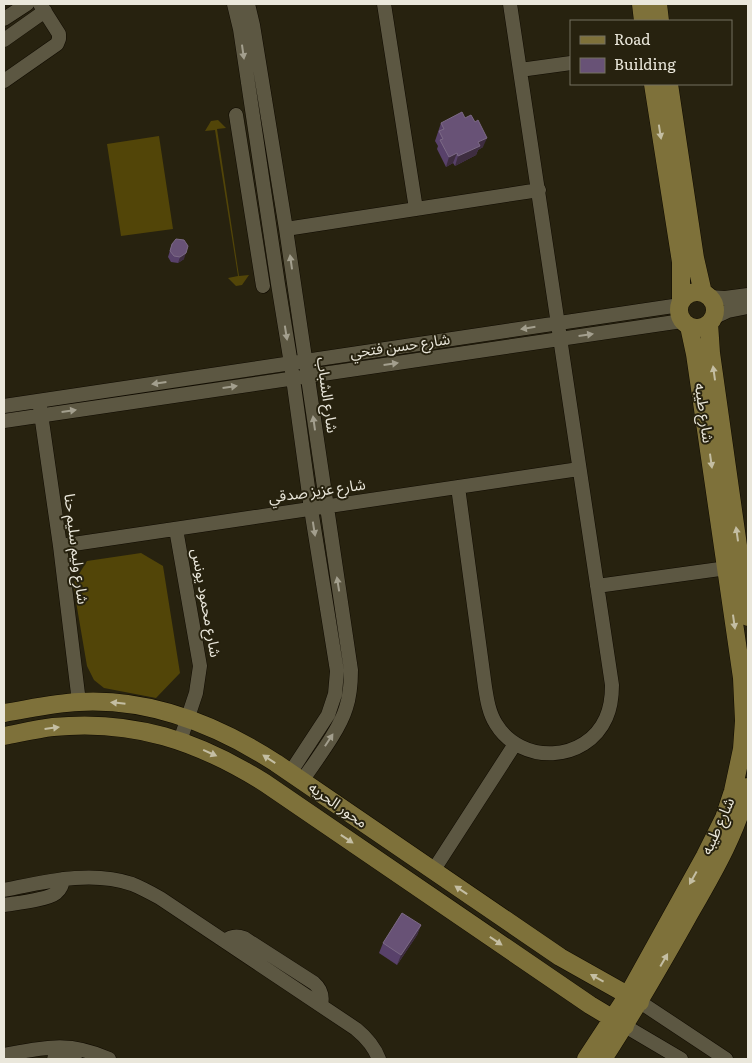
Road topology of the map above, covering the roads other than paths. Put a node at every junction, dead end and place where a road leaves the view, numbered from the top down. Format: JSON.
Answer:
{"nodes":[{"id":1,"x":27,"y":4,"type":"edge"},
{"id":2,"x":234,"y":4,"type":"edge"},
{"id":3,"x":248,"y":4,"type":"edge"},
{"id":4,"x":384,"y":4,"type":"edge"},
{"id":5,"x":510,"y":4,"type":"edge"},
{"id":6,"x":641,"y":4,"type":"edge"},
{"id":7,"x":658,"y":4,"type":"edge"},
{"id":8,"x":42,"y":8,"type":"edge"},
{"id":9,"x":4,"y":19,"type":"edge"},
{"id":10,"x":644,"y":20,"type":"edge"},
{"id":11,"x":660,"y":20,"type":"edge"},
{"id":12,"x":4,"y":40,"type":"edge"},
{"id":13,"x":570,"y":63,"type":"edge"},
{"id":14,"x":520,"y":70,"type":"junction"},
{"id":15,"x":4,"y":81,"type":"edge"},
{"id":16,"x":652,"y":85,"type":"edge"},
{"id":17,"x":669,"y":85,"type":"edge"},
{"id":18,"x":236,"y":115,"type":"dead end"},
{"id":19,"x":538,"y":190,"type":"junction"},
{"id":20,"x":416,"y":209,"type":"junction"},
{"id":21,"x":286,"y":229,"type":"junction"},
{"id":22,"x":263,"y":286,"type":"dead end"},
{"id":23,"x":706,"y":295,"type":"junction"},
{"id":24,"x":748,"y":296,"type":"edge"},
{"id":25,"x":748,"y":307,"type":"edge"},
{"id":26,"x":683,"y":314,"type":"junction"},
{"id":27,"x":711,"y":321,"type":"junction"},
{"id":28,"x":558,"y":323,"type":"junction"},
{"id":29,"x":560,"y":339,"type":"junction"},
{"id":30,"x":298,"y":363,"type":"junction"},
{"id":31,"x":307,"y":376,"type":"junction"},
{"id":32,"x":292,"y":378,"type":"junction"},
{"id":33,"x":4,"y":406,"type":"edge"},
{"id":34,"x":40,"y":408,"type":"junction"},
{"id":35,"x":4,"y":421,"type":"edge"},
{"id":36,"x":579,"y":469,"type":"junction"},
{"id":37,"x":458,"y":487,"type":"junction"},
{"id":38,"x":327,"y":506,"type":"junction"},
{"id":39,"x":311,"y":509,"type":"junction"},
{"id":40,"x":176,"y":529,"type":"junction"},
{"id":41,"x":60,"y":546,"type":"junction"},
{"id":42,"x":738,"y":560,"type":"edge"},
{"id":43,"x":746,"y":582,"type":"edge"},
{"id":44,"x":597,"y":586,"type":"junction"},
{"id":45,"x":748,"y":617,"type":"edge"},
{"id":46,"x":79,"y":702,"type":"junction"},
{"id":47,"x":4,"y":714,"type":"edge"},
{"id":48,"x":188,"y":719,"type":"junction"},
{"id":49,"x":4,"y":736,"type":"edge"},
{"id":50,"x":180,"y":741,"type":"junction"},
{"id":51,"x":515,"y":744,"type":"junction"},
{"id":52,"x":296,"y":777,"type":"junction"},
{"id":53,"x":748,"y":793,"type":"edge"},
{"id":54,"x":433,"y":871,"type":"junction"},
{"id":55,"x":64,"y":879,"type":"junction"},
{"id":56,"x":4,"y":890,"type":"edge"},
{"id":57,"x":4,"y":906,"type":"edge"},
{"id":58,"x":634,"y":998,"type":"junction"},
{"id":59,"x":619,"y":1023,"type":"junction"},
{"id":60,"x":4,"y":1055,"type":"edge"},
{"id":61,"x":54,"y":1059,"type":"edge"},
{"id":62,"x":75,"y":1059,"type":"edge"},
{"id":63,"x":110,"y":1059,"type":"edge"},
{"id":64,"x":379,"y":1059,"type":"edge"},
{"id":65,"x":586,"y":1059,"type":"edge"},
{"id":66,"x":603,"y":1059,"type":"edge"},
{"id":67,"x":681,"y":1059,"type":"edge"},
{"id":68,"x":726,"y":1059,"type":"edge"}],
"edges":[{"from":1,"to":9,"type":"street"},
{"from":2,"to":30,"type":"street","name":"شارع الشباب","one_way":true},
{"from":3,"to":21,"type":"street","name":"شارع الشباب"},
{"from":4,"to":20,"type":"street"},
{"from":5,"to":14,"type":"street"},
{"from":6,"to":10,"type":"main road"},
{"from":7,"to":11,"type":"main road"},
{"from":8,"to":12,"type":"street"},
{"from":8,"to":15,"type":"street"},
{"from":13,"to":14,"type":"street"},
{"from":14,"to":19,"type":"street"},
{"from":16,"to":26,"type":"main road","name":"شارع طيبه","one_way":true},
{"from":17,"to":23,"type":"main road"},
{"from":18,"to":22,"type":"street"},
{"from":19,"to":20,"type":"street"},
{"from":19,"to":28,"type":"street"},
{"from":20,"to":21,"type":"street"},
{"from":30,"to":21,"type":"street","name":"شارع الشباب","one_way":true},
{"from":23,"to":24,"type":"street"},
{"from":23,"to":26,"type":"main road"},
{"from":23,"to":27,"type":"main road"},
{"from":25,"to":27,"type":"street"},
{"from":26,"to":27,"type":"main road"},
{"from":26,"to":28,"type":"street","name":"شارع حسن فتحي"},
{"from":29,"to":26,"type":"street","name":"شارع حسن فتحي","one_way":true},
{"from":26,"to":42,"type":"main road","name":"شارع طيبه","one_way":true},
{"from":42,"to":27,"type":"main road","name":"شارع طيبه","one_way":true},
{"from":28,"to":29,"type":"street"},
{"from":28,"to":30,"type":"street","name":"شارع حسن فتحي","one_way":true},
{"from":31,"to":29,"type":"street","name":"شارع حسن فتحي","one_way":true},
{"from":29,"to":36,"type":"street"},
{"from":30,"to":31,"type":"street","name":"شارع الشباب"},
{"from":30,"to":32,"type":"street","name":"شارع الشباب"},
{"from":30,"to":34,"type":"street","name":"شارع حسن فتحي","one_way":true},
{"from":31,"to":32,"type":"street","name":"شارع حسن فتحي"},
{"from":38,"to":31,"type":"street","name":"شارع الشباب","one_way":true},
{"from":34,"to":32,"type":"street","name":"شارع حسن فتحي","one_way":true},
{"from":32,"to":39,"type":"street","name":"شارع الشباب"},
{"from":33,"to":34,"type":"street","name":"شارع حسن فتحي"},
{"from":34,"to":35,"type":"street","name":"شارع حسن فتحي"},
{"from":34,"to":41,"type":"street","name":"شارع وليم سليم حنا"},
{"from":36,"to":37,"type":"street","name":"شارع عزيز صدقي"},
{"from":36,"to":44,"type":"street"},
{"from":37,"to":38,"type":"street","name":"شارع عزيز صدقي"},
{"from":37,"to":51,"type":"street"},
{"from":38,"to":39,"type":"street","name":"شارع عزيز صدقي"},
{"from":52,"to":38,"type":"street","name":"شارع الشباب","one_way":true},
{"from":39,"to":40,"type":"street","name":"شارع عزيز صدقي"},
{"from":39,"to":52,"type":"street","name":"شارع الشباب","one_way":true},
{"from":40,"to":41,"type":"street","name":"شارع عزيز صدقي"},
{"from":40,"to":48,"type":"street","name":"شارع محمود يونس"},
{"from":41,"to":46,"type":"street","name":"شارع وليم سليم حنا"},
{"from":42,"to":43,"type":"main road","name":"شارع طيبه"},
{"from":42,"to":44,"type":"street"},
{"from":42,"to":58,"type":"main road","name":"شارع طيبه","one_way":true},
{"from":43,"to":45,"type":"main road","name":"شارع طيبه"},
{"from":44,"to":51,"type":"street"},
{"from":46,"to":47,"type":"main road","name":"محور الحريه"},
{"from":48,"to":46,"type":"main road","name":"محور الحريه","one_way":true},
{"from":48,"to":50,"type":"street","name":"شارع محمود يونس"},
{"from":52,"to":48,"type":"main road","name":"محور الحريه","one_way":true},
{"from":49,"to":50,"type":"main road","name":"محور الحريه","one_way":true},
{"from":50,"to":59,"type":"main road","name":"محور الحريه","one_way":true},
{"from":51,"to":54,"type":"street"},
{"from":52,"to":54,"type":"main road","name":"محور الحريه"},
{"from":58,"to":53,"type":"main road","name":"شارع طيبه","one_way":true},
{"from":58,"to":54,"type":"main road","name":"محور الحريه","one_way":true},
{"from":55,"to":56,"type":"street"},
{"from":55,"to":57,"type":"street"},
{"from":55,"to":64,"type":"street"},
{"from":58,"to":59,"type":"main road","name":"شارع طيبه"},
{"from":58,"to":68,"type":"street"},
{"from":59,"to":65,"type":"main road","name":"شارع طيبه"},
{"from":59,"to":66,"type":"main road","name":"شارع طيبه"},
{"from":59,"to":67,"type":"street"},
{"from":60,"to":63,"type":"street"},
{"from":61,"to":62,"type":"street"}]}
